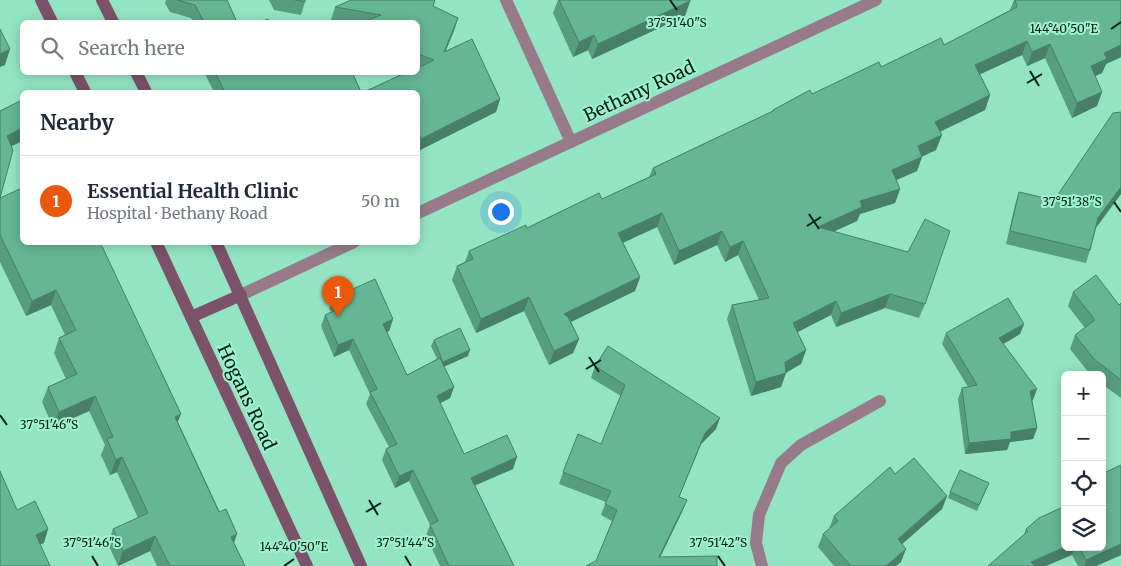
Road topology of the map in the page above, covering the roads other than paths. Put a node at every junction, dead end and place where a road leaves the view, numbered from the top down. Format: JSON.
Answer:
{"nodes":[{"id":1,"x":41,"y":0,"type":"edge"},
{"id":2,"x":102,"y":0,"type":"edge"},
{"id":3,"x":506,"y":0,"type":"edge"},
{"id":4,"x":876,"y":0,"type":"edge"},
{"id":5,"x":51,"y":20,"type":"edge"},
{"id":6,"x":112,"y":20,"type":"edge"},
{"id":7,"x":76,"y":75,"type":"edge"},
{"id":8,"x":138,"y":75,"type":"edge"},
{"id":9,"x":84,"y":90,"type":"edge"},
{"id":10,"x":145,"y":90,"type":"edge"},
{"id":11,"x":571,"y":142,"type":"junction"},
{"id":12,"x":420,"y":212,"type":"edge"},
{"id":13,"x":157,"y":245,"type":"edge"},
{"id":14,"x":217,"y":245,"type":"edge"},
{"id":15,"x":348,"y":245,"type":"edge"},
{"id":16,"x":241,"y":295,"type":"junction"},
{"id":17,"x":191,"y":317,"type":"junction"},
{"id":18,"x":880,"y":401,"type":"dead end"},
{"id":19,"x":307,"y":566,"type":"edge"},
{"id":20,"x":361,"y":566,"type":"edge"},
{"id":21,"x":762,"y":566,"type":"edge"}],
"edges":[{"from":1,"to":5,"type":"street"},
{"from":2,"to":6,"type":"street"},
{"from":3,"to":11,"type":"street"},
{"from":4,"to":11,"type":"street","name":"Bethany Road"},
{"from":7,"to":9,"type":"street"},
{"from":8,"to":10,"type":"street"},
{"from":11,"to":12,"type":"street","name":"Bethany Road"},
{"from":13,"to":17,"type":"street","name":"Hogans Road"},
{"from":14,"to":16,"type":"street","name":"Hogans Road"},
{"from":15,"to":16,"type":"street"},
{"from":16,"to":17,"type":"street"},
{"from":16,"to":20,"type":"street","name":"Hogans Road"},
{"from":17,"to":19,"type":"street","name":"Hogans Road"},
{"from":18,"to":21,"type":"street"}]}
